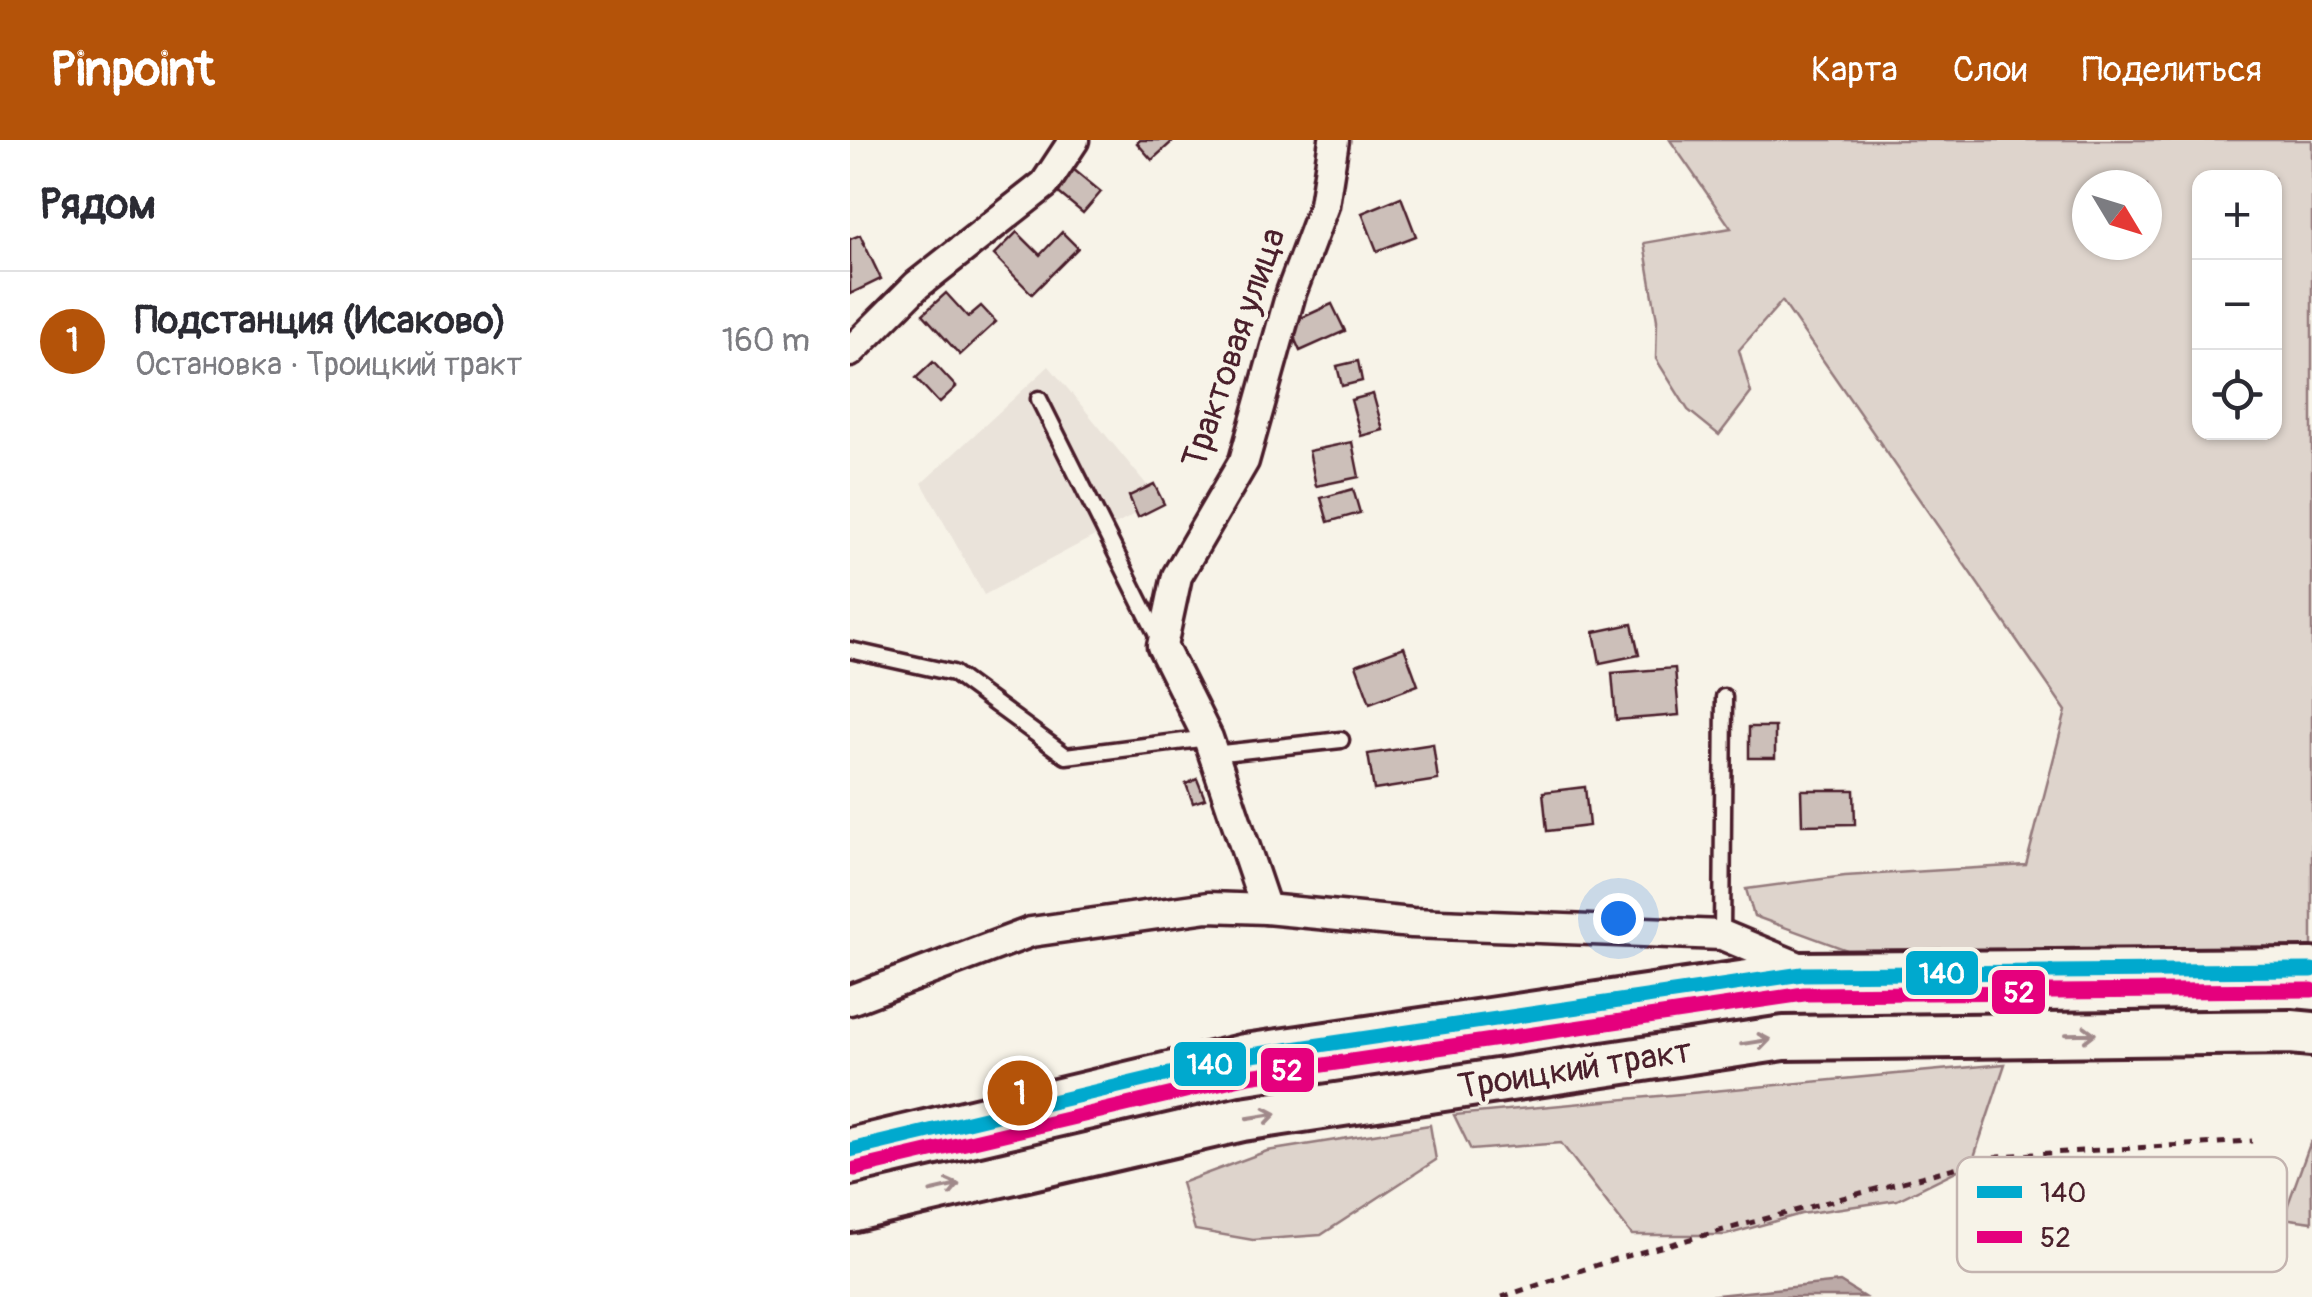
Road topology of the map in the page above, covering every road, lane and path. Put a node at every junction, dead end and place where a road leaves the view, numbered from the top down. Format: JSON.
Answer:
{"nodes":[{"id":1,"x":1074,"y":140,"type":"edge"},
{"id":2,"x":1334,"y":140,"type":"edge"},
{"id":3,"x":850,"y":352,"type":"edge"},
{"id":4,"x":1038,"y":399,"type":"dead end"},
{"id":5,"x":1162,"y":646,"type":"junction"},
{"id":6,"x":850,"y":650,"type":"edge"},
{"id":7,"x":1724,"y":697,"type":"dead end"},
{"id":8,"x":1342,"y":740,"type":"dead end"},
{"id":9,"x":1210,"y":746,"type":"junction"},
{"id":10,"x":1266,"y":909,"type":"junction"},
{"id":11,"x":1722,"y":935,"type":"junction"},
{"id":12,"x":2312,"y":970,"type":"edge"},
{"id":13,"x":1816,"y":974,"type":"junction"},
{"id":14,"x":850,"y":1000,"type":"edge"},
{"id":15,"x":2312,"y":1034,"type":"edge"},
{"id":16,"x":2252,"y":1141,"type":"dead end"},
{"id":17,"x":850,"y":1150,"type":"edge"},
{"id":18,"x":1995,"y":1157,"type":"edge"},
{"id":19,"x":1957,"y":1167,"type":"edge"},
{"id":20,"x":850,"y":1210,"type":"edge"},
{"id":21,"x":1502,"y":1297,"type":"edge"}],
"edges":[{"from":1,"to":3,"type":"street"},
{"from":2,"to":5,"type":"street","name":"Трактовая улица"},
{"from":4,"to":5,"type":"lane"},
{"from":5,"to":9,"type":"street"},
{"from":6,"to":9,"type":"lane"},
{"from":7,"to":11,"type":"lane"},
{"from":8,"to":9,"type":"lane"},
{"from":9,"to":10,"type":"street"},
{"from":10,"to":11,"type":"street"},
{"from":10,"to":14,"type":"street"},
{"from":11,"to":13,"type":"street"},
{"from":12,"to":13,"type":"main road","name":"Троицкий тракт"},
{"from":13,"to":17,"type":"main road","name":"Троицкий тракт"},
{"from":20,"to":15,"type":"main road","name":"Троицкий тракт","one_way":true},
{"from":16,"to":18,"type":"path"},
{"from":19,"to":21,"type":"path"}]}
